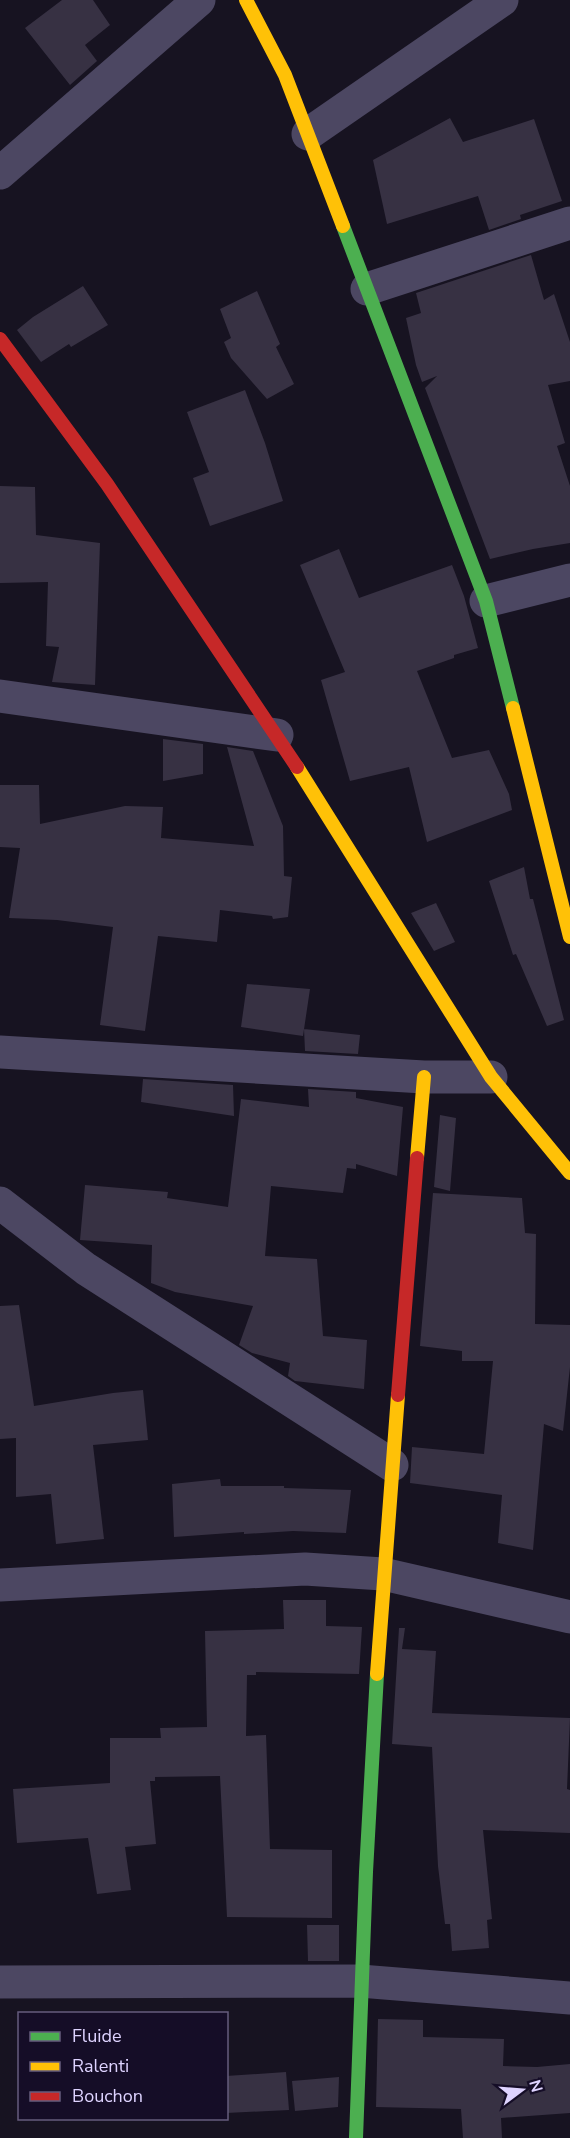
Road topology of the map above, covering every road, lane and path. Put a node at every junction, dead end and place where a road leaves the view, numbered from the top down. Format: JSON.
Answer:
{"nodes":[{"id":1,"x":199,"y":0,"type":"edge"},
{"id":2,"x":246,"y":0,"type":"edge"},
{"id":3,"x":502,"y":0,"type":"edge"},
{"id":4,"x":308,"y":134,"type":"junction"},
{"id":5,"x":0,"y":173,"type":"edge"},
{"id":6,"x":570,"y":224,"type":"edge"},
{"id":7,"x":367,"y":289,"type":"junction"},
{"id":8,"x":0,"y":339,"type":"edge"},
{"id":9,"x":570,"y":580,"type":"edge"},
{"id":10,"x":486,"y":601,"type":"junction"},
{"id":11,"x":0,"y":696,"type":"edge"},
{"id":12,"x":277,"y":735,"type":"junction"},
{"id":13,"x":570,"y":937,"type":"edge"},
{"id":14,"x":0,"y":1052,"type":"edge"},
{"id":15,"x":424,"y":1077,"type":"junction"},
{"id":16,"x":491,"y":1077,"type":"junction"},
{"id":17,"x":570,"y":1173,"type":"edge"},
{"id":18,"x":0,"y":1203,"type":"edge"},
{"id":19,"x":392,"y":1465,"type":"junction"},
{"id":20,"x":383,"y":1574,"type":"junction"},
{"id":21,"x":0,"y":1585,"type":"edge"},
{"id":22,"x":570,"y":1617,"type":"edge"},
{"id":23,"x":360,"y":1981,"type":"junction"},
{"id":24,"x":0,"y":1982,"type":"edge"},
{"id":25,"x":570,"y":1998,"type":"edge"},
{"id":26,"x":356,"y":2138,"type":"edge"}],
"edges":[{"from":1,"to":5,"type":"street"},
{"from":2,"to":4,"type":"street"},
{"from":3,"to":4,"type":"street"},
{"from":4,"to":7,"type":"street"},
{"from":6,"to":7,"type":"street"},
{"from":7,"to":10,"type":"street"},
{"from":8,"to":12,"type":"street"},
{"from":9,"to":10,"type":"street"},
{"from":10,"to":13,"type":"street"},
{"from":11,"to":12,"type":"street"},
{"from":12,"to":16,"type":"street"},
{"from":14,"to":15,"type":"street"},
{"from":15,"to":16,"type":"street"},
{"from":15,"to":19,"type":"street"},
{"from":16,"to":17,"type":"street"},
{"from":18,"to":19,"type":"street"},
{"from":19,"to":20,"type":"street"},
{"from":20,"to":21,"type":"street"},
{"from":20,"to":22,"type":"street"},
{"from":20,"to":23,"type":"street"},
{"from":23,"to":24,"type":"street"},
{"from":23,"to":25,"type":"street"},
{"from":23,"to":26,"type":"street"}]}
